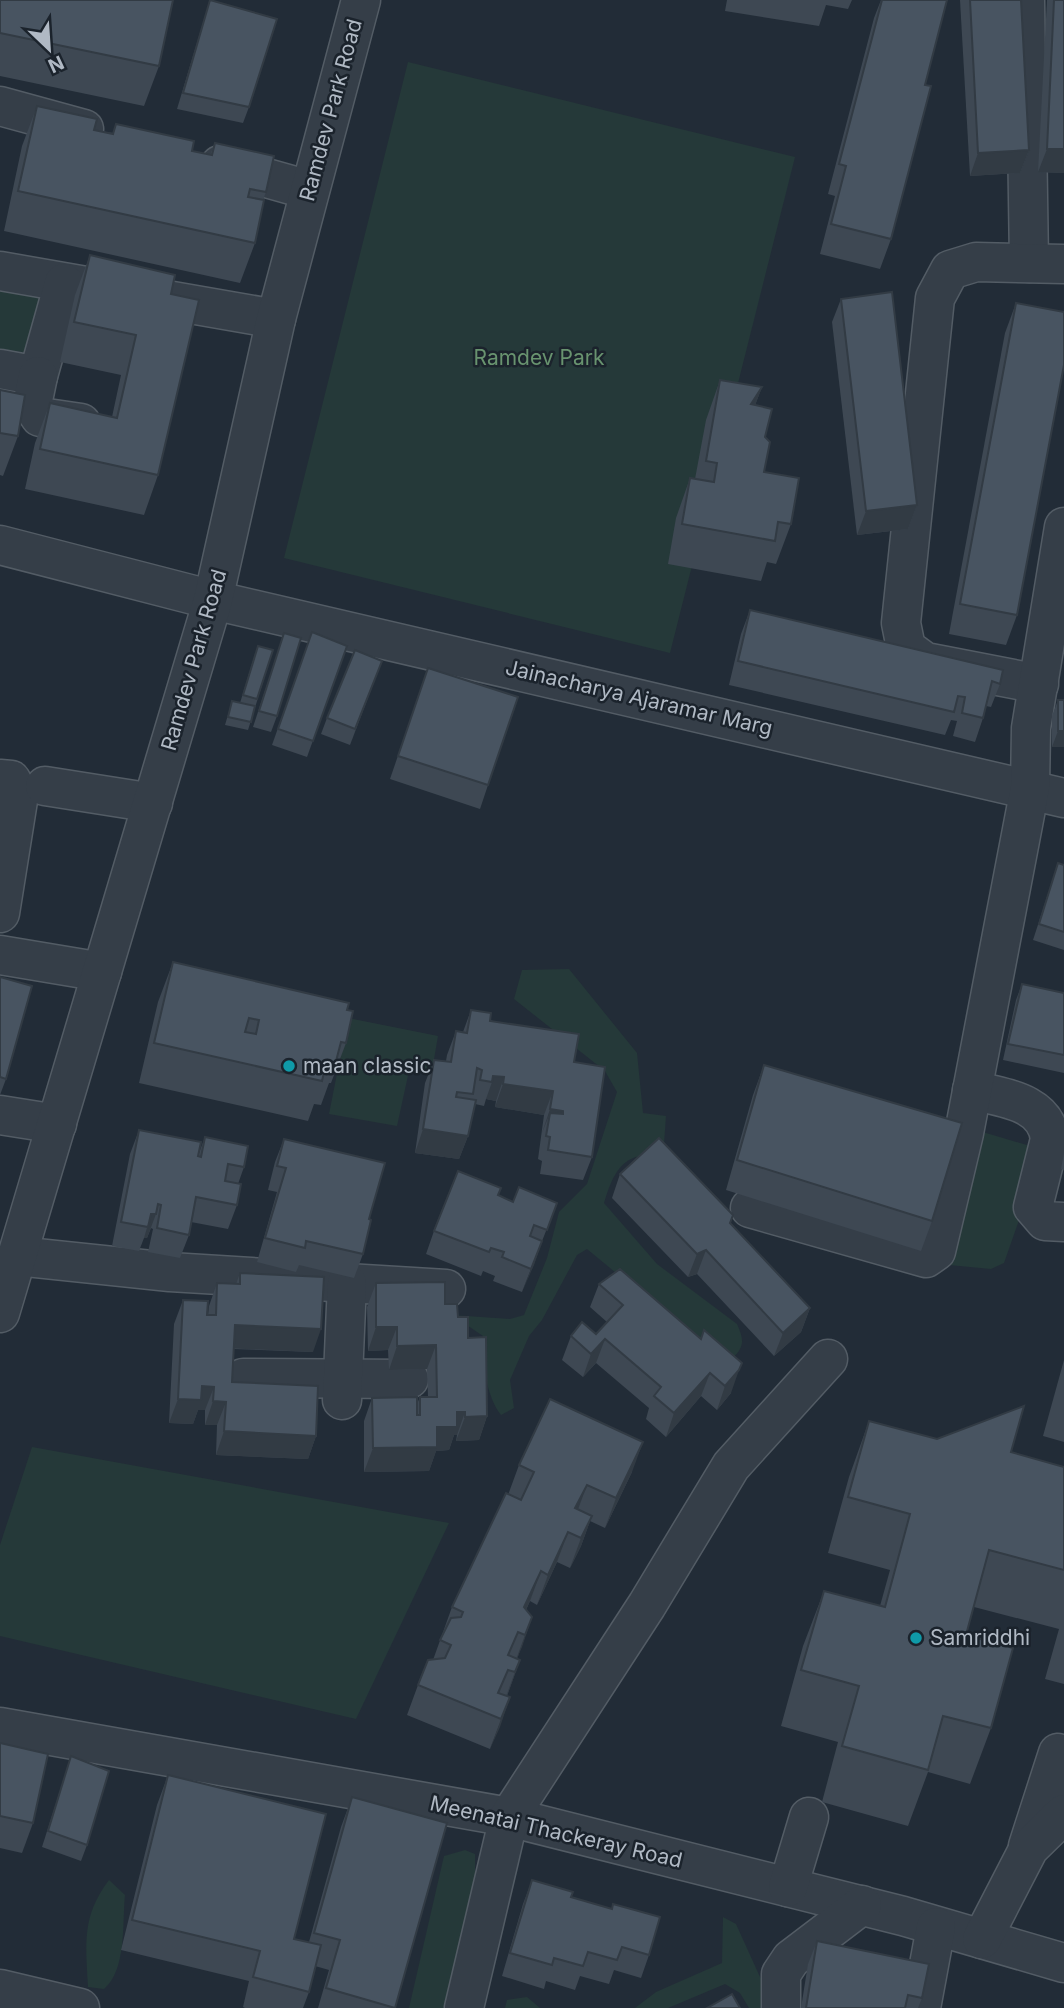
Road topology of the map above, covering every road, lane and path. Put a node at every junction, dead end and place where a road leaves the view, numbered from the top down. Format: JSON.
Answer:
{"nodes":[{"id":1,"x":361,"y":0,"type":"edge"},
{"id":2,"x":1025,"y":0,"type":"edge"},
{"id":3,"x":0,"y":106,"type":"edge"},
{"id":4,"x":116,"y":138,"type":"edge"},
{"id":5,"x":181,"y":155,"type":"edge"},
{"id":6,"x":309,"y":190,"type":"junction"},
{"id":7,"x":1046,"y":263,"type":"edge"},
{"id":8,"x":0,"y":271,"type":"edge"},
{"id":9,"x":64,"y":283,"type":"junction"},
{"id":10,"x":276,"y":319,"type":"junction"},
{"id":11,"x":0,"y":369,"type":"edge"},
{"id":12,"x":38,"y":376,"type":"junction"},
{"id":13,"x":81,"y":423,"type":"edge"},
{"id":14,"x":1064,"y":527,"type":"edge"},
{"id":15,"x":0,"y":545,"type":"edge"},
{"id":16,"x":213,"y":600,"type":"junction"},
{"id":17,"x":1039,"y":684,"type":"junction"},
{"id":18,"x":0,"y":779,"type":"edge"},
{"id":19,"x":45,"y":786,"type":"dead end"},
{"id":20,"x":1054,"y":797,"type":"edge"},
{"id":21,"x":153,"y":803,"type":"junction"},
{"id":22,"x":0,"y":913,"type":"edge"},
{"id":23,"x":0,"y":955,"type":"edge"},
{"id":24,"x":102,"y":972,"type":"junction"},
{"id":25,"x":972,"y":1090,"type":"junction"},
{"id":26,"x":0,"y":1115,"type":"edge"},
{"id":27,"x":57,"y":1124,"type":"junction"},
{"id":28,"x":924,"y":1125,"type":"edge"},
{"id":29,"x":964,"y":1133,"type":"junction"},
{"id":30,"x":750,"y":1208,"type":"dead end"},
{"id":31,"x":1064,"y":1222,"type":"edge"},
{"id":32,"x":17,"y":1256,"type":"junction"},
{"id":33,"x":347,"y":1283,"type":"junction"},
{"id":34,"x":446,"y":1289,"type":"edge"},
{"id":35,"x":0,"y":1313,"type":"edge"},
{"id":36,"x":828,"y":1359,"type":"dead end"},
{"id":37,"x":243,"y":1378,"type":"dead end"},
{"id":38,"x":409,"y":1379,"type":"dead end"},
{"id":39,"x":342,"y":1389,"type":"junction"},
{"id":40,"x":0,"y":1727,"type":"edge"},
{"id":41,"x":1058,"y":1753,"type":"dead end"},
{"id":42,"x":1064,"y":1814,"type":"edge"},
{"id":43,"x":509,"y":1817,"type":"junction"},
{"id":44,"x":809,"y":1817,"type":"dead end"},
{"id":45,"x":1024,"y":1858,"type":"junction"},
{"id":46,"x":788,"y":1887,"type":"junction"},
{"id":47,"x":862,"y":1905,"type":"junction"},
{"id":48,"x":936,"y":1927,"type":"junction"},
{"id":49,"x":982,"y":1939,"type":"junction"},
{"id":50,"x":1064,"y":1963,"type":"edge"},
{"id":51,"x":0,"y":1989,"type":"edge"},
{"id":52,"x":80,"y":2008,"type":"edge"},
{"id":53,"x":464,"y":2008,"type":"edge"},
{"id":54,"x":781,"y":2008,"type":"edge"},
{"id":55,"x":921,"y":2008,"type":"edge"}],
"edges":[{"from":1,"to":6,"type":"street","name":"Ramdev Park Road"},
{"from":2,"to":7,"type":"street"},
{"from":3,"to":4,"type":"street"},
{"from":5,"to":6,"type":"street"},
{"from":6,"to":10,"type":"street","name":"Ramdev Park Road"},
{"from":7,"to":17,"type":"street"},
{"from":8,"to":9,"type":"street"},
{"from":9,"to":10,"type":"street"},
{"from":9,"to":12,"type":"street"},
{"from":10,"to":16,"type":"street","name":"Ramdev Park Road"},
{"from":11,"to":12,"type":"street"},
{"from":12,"to":13,"type":"street"},
{"from":14,"to":17,"type":"street"},
{"from":15,"to":16,"type":"street","name":"Jainacharya Ajaramar Marg"},
{"from":16,"to":20,"type":"street","name":"Jainacharya Ajaramar Marg"},
{"from":16,"to":21,"type":"street","name":"Ramdev Park Road"},
{"from":17,"to":20,"type":"street"},
{"from":18,"to":22,"type":"street"},
{"from":19,"to":21,"type":"street"},
{"from":20,"to":25,"type":"street"},
{"from":21,"to":24,"type":"street","name":"Ramdev Park Road"},
{"from":23,"to":24,"type":"street"},
{"from":24,"to":27,"type":"street","name":"Ramdev Park Road"},
{"from":25,"to":29,"type":"street"},
{"from":25,"to":31,"type":"street"},
{"from":26,"to":27,"type":"street"},
{"from":27,"to":32,"type":"street","name":"Ramdev Park Road"},
{"from":28,"to":29,"type":"street"},
{"from":29,"to":30,"type":"street"},
{"from":32,"to":33,"type":"street"},
{"from":32,"to":35,"type":"street","name":"Ramdev Park Road"},
{"from":33,"to":34,"type":"street"},
{"from":33,"to":39,"type":"street"},
{"from":36,"to":43,"type":"street"},
{"from":37,"to":39,"type":"street"},
{"from":38,"to":39,"type":"street"},
{"from":40,"to":43,"type":"street","name":"Meenatai Thackeray Road"},
{"from":41,"to":45,"type":"street"},
{"from":42,"to":45,"type":"street"},
{"from":43,"to":46,"type":"street","name":"Meenatai Thackeray Road"},
{"from":43,"to":53,"type":"street"},
{"from":44,"to":46,"type":"street"},
{"from":45,"to":49,"type":"street"},
{"from":46,"to":47,"type":"street","name":"Meenatai Thackeray Road"},
{"from":47,"to":48,"type":"street","name":"Meenatai Thackeray Road"},
{"from":47,"to":54,"type":"street"},
{"from":48,"to":49,"type":"street","name":"Meenatai Thackeray Road"},
{"from":48,"to":55,"type":"street"},
{"from":49,"to":50,"type":"street","name":"Meenatai Thackeray Road"},
{"from":51,"to":52,"type":"street"}]}
